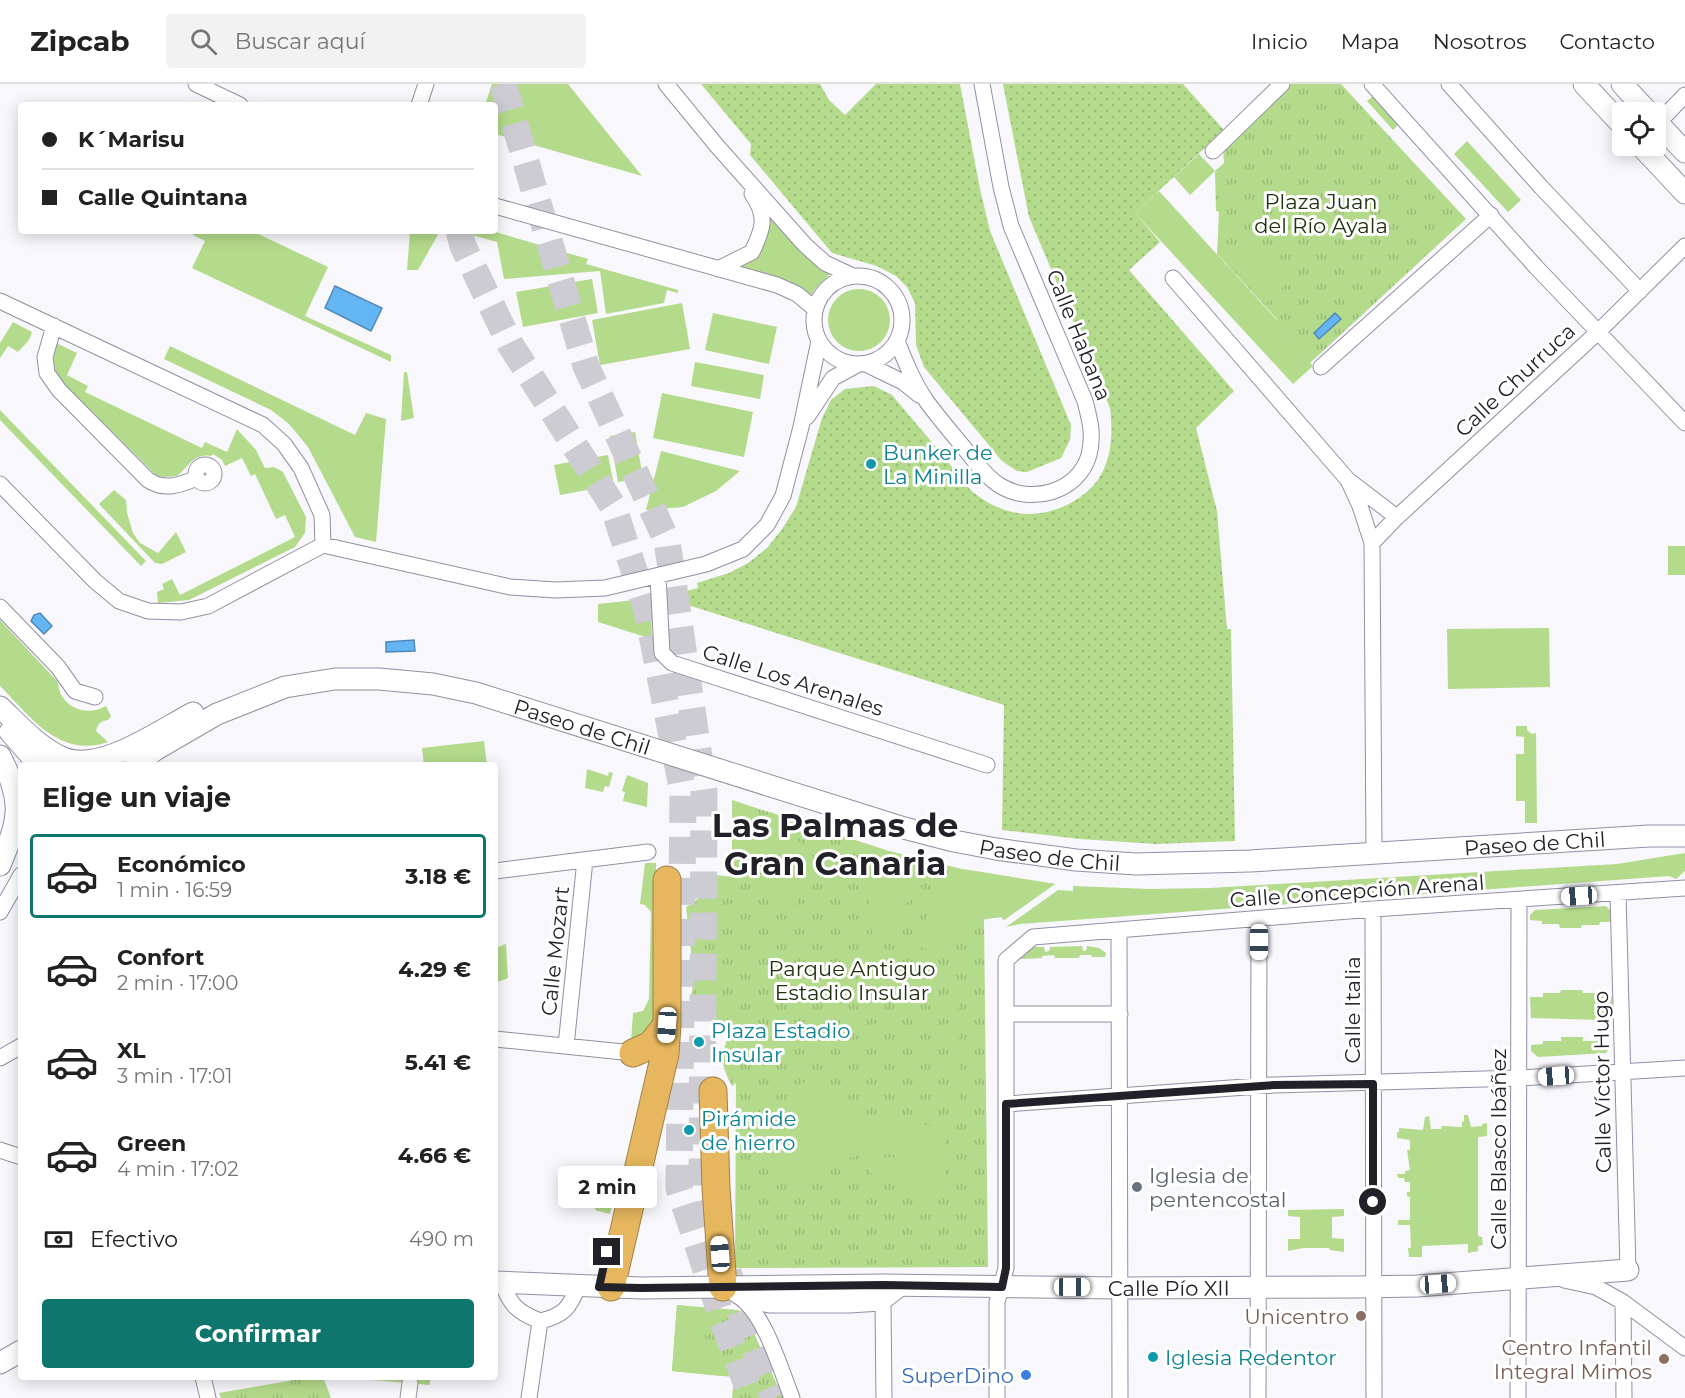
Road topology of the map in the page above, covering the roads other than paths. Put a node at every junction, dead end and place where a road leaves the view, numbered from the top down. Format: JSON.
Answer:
{"nodes":[{"id":1,"x":196,"y":84,"type":"edge"},
{"id":2,"x":426,"y":84,"type":"edge"},
{"id":3,"x":666,"y":84,"type":"edge"},
{"id":4,"x":982,"y":84,"type":"edge"},
{"id":5,"x":1282,"y":84,"type":"edge"},
{"id":6,"x":1372,"y":84,"type":"edge"},
{"id":7,"x":1449,"y":84,"type":"edge"},
{"id":8,"x":1584,"y":84,"type":"edge"},
{"id":9,"x":1622,"y":84,"type":"edge"},
{"id":10,"x":1685,"y":95,"type":"edge"},
{"id":11,"x":234,"y":102,"type":"edge"},
{"id":12,"x":420,"y":102,"type":"edge"},
{"id":13,"x":1638,"y":102,"type":"edge"},
{"id":14,"x":1666,"y":110,"type":"edge"},
{"id":15,"x":1612,"y":114,"type":"edge"},
{"id":16,"x":1666,"y":132,"type":"edge"},
{"id":17,"x":717,"y":146,"type":"junction"},
{"id":18,"x":1213,"y":151,"type":"dead end"},
{"id":19,"x":1685,"y":152,"type":"edge"},
{"id":20,"x":1650,"y":156,"type":"edge"},
{"id":21,"x":1685,"y":193,"type":"edge"},
{"id":22,"x":498,"y":207,"type":"edge"},
{"id":23,"x":1491,"y":215,"type":"junction"},
{"id":24,"x":1685,"y":246,"type":"edge"},
{"id":25,"x":718,"y":269,"type":"junction"},
{"id":26,"x":853,"y":276,"type":"junction"},
{"id":27,"x":1173,"y":278,"type":"dead end"},
{"id":28,"x":1640,"y":291,"type":"junction"},
{"id":29,"x":0,"y":301,"type":"edge"},
{"id":30,"x":815,"y":309,"type":"junction"},
{"id":31,"x":54,"y":326,"type":"junction"},
{"id":32,"x":1598,"y":332,"type":"junction"},
{"id":33,"x":819,"y":341,"type":"junction"},
{"id":34,"x":897,"y":341,"type":"junction"},
{"id":35,"x":862,"y":364,"type":"junction"},
{"id":36,"x":1321,"y":367,"type":"dead end"},
{"id":37,"x":924,"y":398,"type":"junction"},
{"id":38,"x":1685,"y":423,"type":"edge"},
{"id":39,"x":801,"y":427,"type":"junction"},
{"id":40,"x":197,"y":478,"type":"dead end"},
{"id":41,"x":1348,"y":480,"type":"junction"},
{"id":42,"x":0,"y":484,"type":"edge"},
{"id":43,"x":1395,"y":519,"type":"junction"},
{"id":44,"x":1372,"y":543,"type":"junction"},
{"id":45,"x":324,"y":545,"type":"junction"},
{"id":46,"x":658,"y":576,"type":"junction"},
{"id":47,"x":0,"y":607,"type":"edge"},
{"id":48,"x":285,"y":687,"type":"junction"},
{"id":49,"x":95,"y":697,"type":"dead end"},
{"id":50,"x":0,"y":707,"type":"edge"},
{"id":51,"x":0,"y":721,"type":"edge"},
{"id":52,"x":0,"y":741,"type":"edge"},
{"id":53,"x":0,"y":747,"type":"edge"},
{"id":54,"x":0,"y":756,"type":"edge"},
{"id":55,"x":18,"y":762,"type":"edge"},
{"id":56,"x":36,"y":762,"type":"edge"},
{"id":57,"x":139,"y":762,"type":"edge"},
{"id":58,"x":987,"y":765,"type":"dead end"},
{"id":59,"x":18,"y":772,"type":"edge"},
{"id":60,"x":1685,"y":831,"type":"edge"},
{"id":61,"x":1649,"y":836,"type":"junction"},
{"id":62,"x":1685,"y":836,"type":"edge"},
{"id":63,"x":648,"y":852,"type":"dead end"},
{"id":64,"x":1374,"y":853,"type":"junction"},
{"id":65,"x":18,"y":860,"type":"edge"},
{"id":66,"x":585,"y":860,"type":"junction"},
{"id":67,"x":0,"y":865,"type":"edge"},
{"id":68,"x":498,"y":871,"type":"edge"},
{"id":69,"x":0,"y":877,"type":"edge"},
{"id":70,"x":18,"y":880,"type":"edge"},
{"id":71,"x":667,"y":880,"type":"dead end"},
{"id":72,"x":1685,"y":888,"type":"edge"},
{"id":73,"x":1618,"y":893,"type":"junction"},
{"id":74,"x":1519,"y":900,"type":"junction"},
{"id":75,"x":1373,"y":909,"type":"junction"},
{"id":76,"x":0,"y":912,"type":"edge"},
{"id":77,"x":1259,"y":919,"type":"junction"},
{"id":78,"x":1119,"y":930,"type":"junction"},
{"id":79,"x":1006,"y":1014,"type":"junction"},
{"id":80,"x":1120,"y":1014,"type":"junction"},
{"id":81,"x":667,"y":1025,"type":"junction"},
{"id":82,"x":498,"y":1039,"type":"edge"},
{"id":83,"x":566,"y":1046,"type":"junction"},
{"id":84,"x":18,"y":1048,"type":"edge"},
{"id":85,"x":633,"y":1053,"type":"junction"},
{"id":86,"x":0,"y":1058,"type":"edge"},
{"id":87,"x":1685,"y":1068,"type":"edge"},
{"id":88,"x":1623,"y":1072,"type":"junction"},
{"id":89,"x":1519,"y":1078,"type":"junction"},
{"id":90,"x":1373,"y":1084,"type":"junction"},
{"id":91,"x":1258,"y":1086,"type":"junction"},
{"id":92,"x":714,"y":1091,"type":"dead end"},
{"id":93,"x":1120,"y":1096,"type":"junction"},
{"id":94,"x":1006,"y":1104,"type":"junction"},
{"id":95,"x":0,"y":1150,"type":"edge"},
{"id":96,"x":18,"y":1156,"type":"edge"},
{"id":97,"x":1628,"y":1270,"type":"joint"},
{"id":98,"x":1553,"y":1277,"type":"junction"},
{"id":99,"x":1519,"y":1278,"type":"junction"},
{"id":100,"x":498,"y":1282,"type":"edge"},
{"id":101,"x":899,"y":1285,"type":"junction"},
{"id":102,"x":578,"y":1287,"type":"junction"},
{"id":103,"x":605,"y":1287,"type":"junction"},
{"id":104,"x":730,"y":1287,"type":"junction"},
{"id":105,"x":1002,"y":1287,"type":"junction"},
{"id":106,"x":1373,"y":1287,"type":"junction"},
{"id":107,"x":1120,"y":1288,"type":"junction"},
{"id":108,"x":1258,"y":1288,"type":"junction"},
{"id":109,"x":881,"y":1300,"type":"junction"},
{"id":110,"x":1623,"y":1302,"type":"junction"},
{"id":111,"x":764,"y":1310,"type":"junction"},
{"id":112,"x":540,"y":1321,"type":"junction"},
{"id":113,"x":1685,"y":1348,"type":"edge"},
{"id":114,"x":18,"y":1353,"type":"edge"},
{"id":115,"x":0,"y":1363,"type":"edge"},
{"id":116,"x":204,"y":1380,"type":"edge"},
{"id":117,"x":208,"y":1398,"type":"edge"},
{"id":118,"x":529,"y":1398,"type":"edge"},
{"id":119,"x":792,"y":1398,"type":"edge"},
{"id":120,"x":884,"y":1398,"type":"edge"},
{"id":121,"x":997,"y":1398,"type":"edge"},
{"id":122,"x":1120,"y":1398,"type":"edge"},
{"id":123,"x":1258,"y":1398,"type":"edge"},
{"id":124,"x":1374,"y":1398,"type":"edge"},
{"id":125,"x":1518,"y":1398,"type":"edge"},
{"id":126,"x":1624,"y":1398,"type":"edge"}],
"edges":[{"from":1,"to":11,"type":"street"},
{"from":2,"to":12,"type":"street"},
{"from":3,"to":17,"type":"street"},
{"from":4,"to":37,"type":"street","name":"Calle Habana"},
{"from":5,"to":18,"type":"street"},
{"from":6,"to":23,"type":"street"},
{"from":7,"to":28,"type":"street"},
{"from":8,"to":15,"type":"street"},
{"from":9,"to":13,"type":"street"},
{"from":10,"to":14,"type":"street"},
{"from":16,"to":19,"type":"street"},
{"from":17,"to":25,"type":"street"},
{"from":17,"to":26,"type":"street"},
{"from":20,"to":21,"type":"street"},
{"from":22,"to":25,"type":"street"},
{"from":23,"to":32,"type":"street"},
{"from":23,"to":36,"type":"street"},
{"from":24,"to":28,"type":"street","name":"Calle Churruca"},
{"from":25,"to":30,"type":"street"},
{"from":26,"to":30,"type":"street"},
{"from":26,"to":34,"type":"street"},
{"from":27,"to":41,"type":"street"},
{"from":28,"to":32,"type":"street","name":"Calle Churruca"},
{"from":29,"to":31,"type":"street"},
{"from":30,"to":33,"type":"street"},
{"from":31,"to":40,"type":"street"},
{"from":31,"to":45,"type":"street"},
{"from":32,"to":38,"type":"street"},
{"from":32,"to":43,"type":"street","name":"Calle Churruca"},
{"from":33,"to":35,"type":"street"},
{"from":33,"to":39,"type":"street"},
{"from":34,"to":35,"type":"street"},
{"from":34,"to":37,"type":"street","name":"Calle Habana"},
{"from":35,"to":37,"type":"street","name":"Calle Habana"},
{"from":35,"to":39,"type":"street"},
{"from":39,"to":46,"type":"street"},
{"from":41,"to":43,"type":"street"},
{"from":41,"to":44,"type":"street"},
{"from":42,"to":45,"type":"street"},
{"from":43,"to":44,"type":"street","name":"Calle Churruca"},
{"from":44,"to":64,"type":"street"},
{"from":45,"to":46,"type":"street"},
{"from":46,"to":58,"type":"street","name":"Calle Los Arenales"},
{"from":47,"to":49,"type":"street"},
{"from":48,"to":50,"type":"street"},
{"from":48,"to":57,"type":"street","name":"Paseo de Chil"},
{"from":48,"to":64,"type":"street","name":"Paseo de Chil"},
{"from":51,"to":56,"type":"street"},
{"from":52,"to":55,"type":"street"},
{"from":53,"to":59,"type":"street"},
{"from":54,"to":67,"type":"street"},
{"from":60,"to":61,"type":"street"},
{"from":61,"to":62,"type":"street","name":"Paseo de Chil"},
{"from":61,"to":64,"type":"street","name":"Paseo de Chil"},
{"from":63,"to":66,"type":"street"},
{"from":65,"to":69,"type":"street"},
{"from":66,"to":68,"type":"street"},
{"from":66,"to":83,"type":"street","name":"Calle Mozart"},
{"from":70,"to":76,"type":"street"},
{"from":71,"to":81,"type":"highway"},
{"from":72,"to":73,"type":"street","name":"Calle Concepción Arenal"},
{"from":73,"to":74,"type":"street","name":"Calle Concepción Arenal"},
{"from":73,"to":88,"type":"street","name":"Calle Víctor Hugo"},
{"from":74,"to":75,"type":"street","name":"Calle Concepción Arenal"},
{"from":74,"to":89,"type":"street","name":"Calle Blasco Ibáñez"},
{"from":75,"to":77,"type":"street","name":"Calle Concepción Arenal"},
{"from":75,"to":90,"type":"street","name":"Calle Italia"},
{"from":77,"to":78,"type":"street","name":"Calle Concepción Arenal"},
{"from":77,"to":91,"type":"street"},
{"from":78,"to":79,"type":"street","name":"Calle Concepción Arenal"},
{"from":78,"to":80,"type":"street"},
{"from":79,"to":80,"type":"street"},
{"from":79,"to":94,"type":"street"},
{"from":80,"to":93,"type":"street"},
{"from":81,"to":85,"type":"highway"},
{"from":81,"to":103,"type":"highway"},
{"from":82,"to":83,"type":"street"},
{"from":83,"to":85,"type":"street"},
{"from":84,"to":86,"type":"street"},
{"from":85,"to":103,"type":"street"},
{"from":87,"to":88,"type":"street"},
{"from":88,"to":89,"type":"street"},
{"from":88,"to":97,"type":"street","name":"Calle Víctor Hugo"},
{"from":89,"to":90,"type":"street"},
{"from":89,"to":99,"type":"street","name":"Calle Blasco Ibáñez"},
{"from":90,"to":91,"type":"street"},
{"from":90,"to":106,"type":"street","name":"Calle Italia"},
{"from":91,"to":93,"type":"street"},
{"from":91,"to":108,"type":"street"},
{"from":92,"to":104,"type":"highway"},
{"from":93,"to":94,"type":"street"},
{"from":93,"to":107,"type":"street"},
{"from":94,"to":105,"type":"street"},
{"from":95,"to":96,"type":"street"},
{"from":97,"to":98,"type":"street","name":"Calle Pío XII"},
{"from":98,"to":99,"type":"street","name":"Calle Pío XII"},
{"from":98,"to":110,"type":"street","name":"Calle Pío XII"},
{"from":99,"to":106,"type":"street","name":"Calle Pío XII"},
{"from":99,"to":125,"type":"street","name":"Calle Blasco Ibáñez"},
{"from":100,"to":102,"type":"street","name":"Calle Pío XII"},
{"from":100,"to":112,"type":"street"},
{"from":101,"to":104,"type":"street","name":"Calle Pío XII"},
{"from":101,"to":105,"type":"street","name":"Calle Pío XII"},
{"from":101,"to":109,"type":"street"},
{"from":102,"to":103,"type":"street","name":"Calle Pío XII"},
{"from":102,"to":112,"type":"street"},
{"from":103,"to":104,"type":"street","name":"Calle Pío XII"},
{"from":104,"to":111,"type":"street"},
{"from":105,"to":107,"type":"street","name":"Calle Pío XII"},
{"from":105,"to":121,"type":"street"},
{"from":106,"to":108,"type":"street","name":"Calle Pío XII"},
{"from":106,"to":124,"type":"street","name":"Calle Italia"},
{"from":107,"to":108,"type":"street","name":"Calle Pío XII"},
{"from":107,"to":122,"type":"street"},
{"from":108,"to":123,"type":"street"},
{"from":109,"to":111,"type":"street"},
{"from":109,"to":120,"type":"street"},
{"from":110,"to":113,"type":"street","name":"Calle Pío XII"},
{"from":110,"to":126,"type":"street"},
{"from":111,"to":119,"type":"street"},
{"from":112,"to":118,"type":"street"},
{"from":114,"to":115,"type":"street"},
{"from":116,"to":117,"type":"street"}]}
